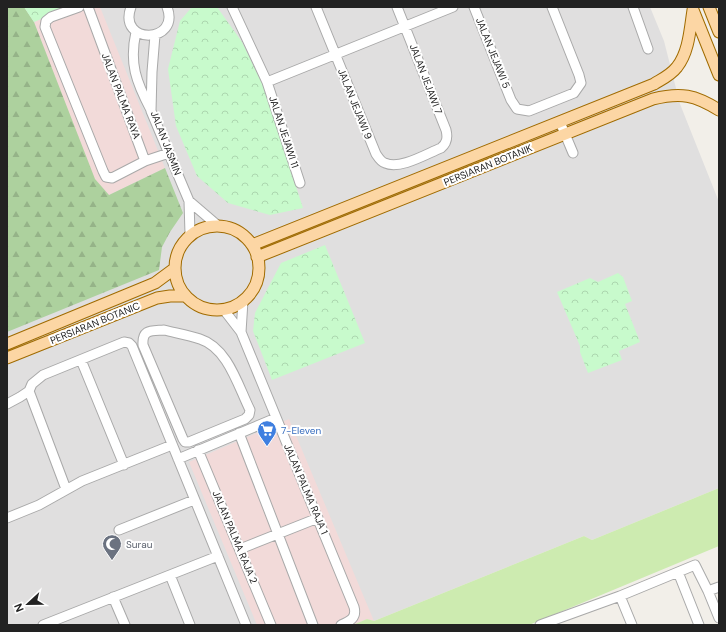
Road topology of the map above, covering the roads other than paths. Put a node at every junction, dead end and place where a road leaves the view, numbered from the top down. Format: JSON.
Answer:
{"nodes":[{"id":1,"x":80,"y":7,"type":"edge"},
{"id":2,"x":88,"y":7,"type":"edge"},
{"id":3,"x":131,"y":7,"type":"edge"},
{"id":4,"x":168,"y":7,"type":"edge"},
{"id":5,"x":232,"y":7,"type":"edge"},
{"id":6,"x":316,"y":7,"type":"edge"},
{"id":7,"x":397,"y":7,"type":"edge"},
{"id":8,"x":453,"y":7,"type":"edge"},
{"id":9,"x":474,"y":7,"type":"edge"},
{"id":10,"x":552,"y":7,"type":"edge"},
{"id":11,"x":633,"y":7,"type":"edge"},
{"id":12,"x":709,"y":7,"type":"edge"},
{"id":13,"x":692,"y":9,"type":"edge"},
{"id":14,"x":406,"y":27,"type":"junction"},
{"id":15,"x":136,"y":32,"type":"junction"},
{"id":16,"x":719,"y":32,"type":"edge"},
{"id":17,"x":155,"y":35,"type":"junction"},
{"id":18,"x":648,"y":49,"type":"dead end"},
{"id":19,"x":335,"y":54,"type":"junction"},
{"id":20,"x":719,"y":75,"type":"edge"},
{"id":21,"x":267,"y":82,"type":"junction"},
{"id":22,"x":719,"y":110,"type":"edge"},
{"id":23,"x":152,"y":111,"type":"junction"},
{"id":24,"x":560,"y":122,"type":"junction"},
{"id":25,"x":565,"y":134,"type":"junction"},
{"id":26,"x":169,"y":153,"type":"junction"},
{"id":27,"x":573,"y":153,"type":"dead end"},
{"id":28,"x":376,"y":154,"type":"joint"},
{"id":29,"x":145,"y":161,"type":"junction"},
{"id":30,"x":300,"y":183,"type":"dead end"},
{"id":31,"x":189,"y":201,"type":"junction"},
{"id":32,"x":217,"y":225,"type":"junction"},
{"id":33,"x":190,"y":234,"type":"junction"},
{"id":34,"x":252,"y":245,"type":"junction"},
{"id":35,"x":257,"y":257,"type":"junction"},
{"id":36,"x":174,"y":269,"type":"junction"},
{"id":37,"x":185,"y":296,"type":"junction"},
{"id":38,"x":243,"y":301,"type":"junction"},
{"id":39,"x":224,"y":310,"type":"junction"},
{"id":40,"x":241,"y":332,"type":"junction"},
{"id":41,"x":7,"y":344,"type":"edge"},
{"id":42,"x":7,"y":358,"type":"edge"},
{"id":43,"x":81,"y":360,"type":"junction"},
{"id":44,"x":29,"y":391,"type":"junction"},
{"id":45,"x":7,"y":404,"type":"edge"},
{"id":46,"x":276,"y":418,"type":"junction"},
{"id":47,"x":224,"y":428,"type":"junction"},
{"id":48,"x":239,"y":433,"type":"junction"},
{"id":49,"x":229,"y":437,"type":"junction"},
{"id":50,"x":172,"y":445,"type":"junction"},
{"id":51,"x":198,"y":450,"type":"junction"},
{"id":52,"x":178,"y":459,"type":"junction"},
{"id":53,"x":124,"y":465,"type":"junction"},
{"id":54,"x":66,"y":490,"type":"junction"},
{"id":55,"x":194,"y":500,"type":"junction"},
{"id":56,"x":7,"y":518,"type":"edge"},
{"id":57,"x":318,"y":518,"type":"junction"},
{"id":58,"x":119,"y":530,"type":"dead end"},
{"id":59,"x":278,"y":534,"type":"junction"},
{"id":60,"x":240,"y":549,"type":"junction"},
{"id":61,"x":218,"y":556,"type":"junction"},
{"id":62,"x":678,"y":572,"type":"junction"},
{"id":63,"x":170,"y":575,"type":"junction"},
{"id":64,"x":719,"y":587,"type":"edge"},
{"id":65,"x":708,"y":591,"type":"junction"},
{"id":66,"x":620,"y":596,"type":"junction"},
{"id":67,"x":113,"y":597,"type":"junction"},
{"id":68,"x":719,"y":618,"type":"edge"},
{"id":69,"x":563,"y":621,"type":"edge"},
{"id":70,"x":43,"y":625,"type":"edge"},
{"id":71,"x":125,"y":625,"type":"edge"},
{"id":72,"x":190,"y":625,"type":"edge"},
{"id":73,"x":246,"y":625,"type":"edge"},
{"id":74,"x":271,"y":625,"type":"edge"},
{"id":75,"x":313,"y":625,"type":"edge"},
{"id":76,"x":341,"y":625,"type":"edge"},
{"id":77,"x":540,"y":625,"type":"edge"},
{"id":78,"x":632,"y":625,"type":"edge"},
{"id":79,"x":700,"y":625,"type":"edge"}],
"edges":[{"from":1,"to":29,"type":"street"},
{"from":2,"to":29,"type":"street","name":"JALAN PALMA RAYA"},
{"from":3,"to":15,"type":"street"},
{"from":4,"to":17,"type":"street"},
{"from":5,"to":21,"type":"street","name":"JALAN JEJAWI 11"},
{"from":6,"to":19,"type":"street","name":"JALAN JEJAWI 9"},
{"from":7,"to":14,"type":"street","name":"JALAN JEJAWI 7"},
{"from":8,"to":14,"type":"street"},
{"from":9,"to":10,"type":"street","name":"JALAN JEJAWI 5"},
{"from":11,"to":18,"type":"street"},
{"from":12,"to":16,"type":"main road"},
{"from":13,"to":20,"type":"main road"},
{"from":13,"to":24,"type":"main road"},
{"from":14,"to":19,"type":"street"},
{"from":14,"to":28,"type":"street","name":"JALAN JEJAWI 7"},
{"from":15,"to":17,"type":"street"},
{"from":15,"to":23,"type":"street"},
{"from":17,"to":23,"type":"street","name":"JALAN JASMIN"},
{"from":19,"to":21,"type":"street"},
{"from":19,"to":28,"type":"street","name":"JALAN JEJAWI 9"},
{"from":21,"to":30,"type":"street","name":"JALAN JEJAWI 11"},
{"from":22,"to":25,"type":"main road","name":"PERSIARAN BOTANIK"},
{"from":23,"to":26,"type":"street","name":"JALAN JASMIN"},
{"from":24,"to":25,"type":"street"},
{"from":24,"to":34,"type":"main road"},
{"from":25,"to":27,"type":"street"},
{"from":25,"to":35,"type":"main road","name":"PERSIARAN BOTANIK"},
{"from":26,"to":29,"type":"street"},
{"from":26,"to":31,"type":"street","name":"JALAN JASMIN"},
{"from":31,"to":32,"type":"street","name":"JALAN JASMIN"},
{"from":31,"to":33,"type":"street","name":"JALAN JASMIN"},
{"from":32,"to":33,"type":"main road"},
{"from":32,"to":34,"type":"main road"},
{"from":33,"to":36,"type":"main road"},
{"from":34,"to":35,"type":"main road"},
{"from":35,"to":38,"type":"main road"},
{"from":36,"to":37,"type":"main road"},
{"from":36,"to":41,"type":"main road","name":"PERSIARAN BOTANIC"},
{"from":37,"to":39,"type":"main road"},
{"from":37,"to":42,"type":"main road","name":"PERSIARAN BOTANIC"},
{"from":38,"to":39,"type":"main road"},
{"from":38,"to":40,"type":"street","name":"JALAN PALMA RAJA 1"},
{"from":39,"to":40,"type":"street"},
{"from":40,"to":46,"type":"street","name":"JALAN PALMA RAJA 1"},
{"from":43,"to":44,"type":"street"},
{"from":43,"to":50,"type":"street"},
{"from":43,"to":53,"type":"street"},
{"from":44,"to":45,"type":"street"},
{"from":44,"to":54,"type":"street"},
{"from":46,"to":48,"type":"street"},
{"from":46,"to":57,"type":"street","name":"JALAN PALMA RAJA 1"},
{"from":47,"to":47,"type":"street"},
{"from":47,"to":49,"type":"street"},
{"from":48,"to":49,"type":"street"},
{"from":48,"to":59,"type":"street"},
{"from":49,"to":51,"type":"street"},
{"from":50,"to":52,"type":"street"},
{"from":50,"to":53,"type":"street"},
{"from":51,"to":52,"type":"street"},
{"from":51,"to":60,"type":"street","name":"JALAN PALMA RAJA 2"},
{"from":52,"to":55,"type":"street"},
{"from":53,"to":54,"type":"street"},
{"from":54,"to":56,"type":"street"},
{"from":55,"to":58,"type":"street"},
{"from":55,"to":61,"type":"street"},
{"from":57,"to":59,"type":"street"},
{"from":57,"to":76,"type":"street","name":"JALAN PALMA RAJA 1"},
{"from":59,"to":60,"type":"street"},
{"from":59,"to":75,"type":"street"},
{"from":60,"to":74,"type":"street","name":"JALAN PALMA RAJA 2"},
{"from":61,"to":63,"type":"street"},
{"from":61,"to":73,"type":"street"},
{"from":62,"to":65,"type":"street"},
{"from":62,"to":66,"type":"street"},
{"from":62,"to":79,"type":"street"},
{"from":63,"to":67,"type":"street"},
{"from":63,"to":72,"type":"street"},
{"from":64,"to":65,"type":"street"},
{"from":65,"to":68,"type":"street"},
{"from":66,"to":69,"type":"street"},
{"from":66,"to":78,"type":"street"},
{"from":67,"to":70,"type":"street"},
{"from":67,"to":71,"type":"street"},
{"from":69,"to":77,"type":"street"}]}
